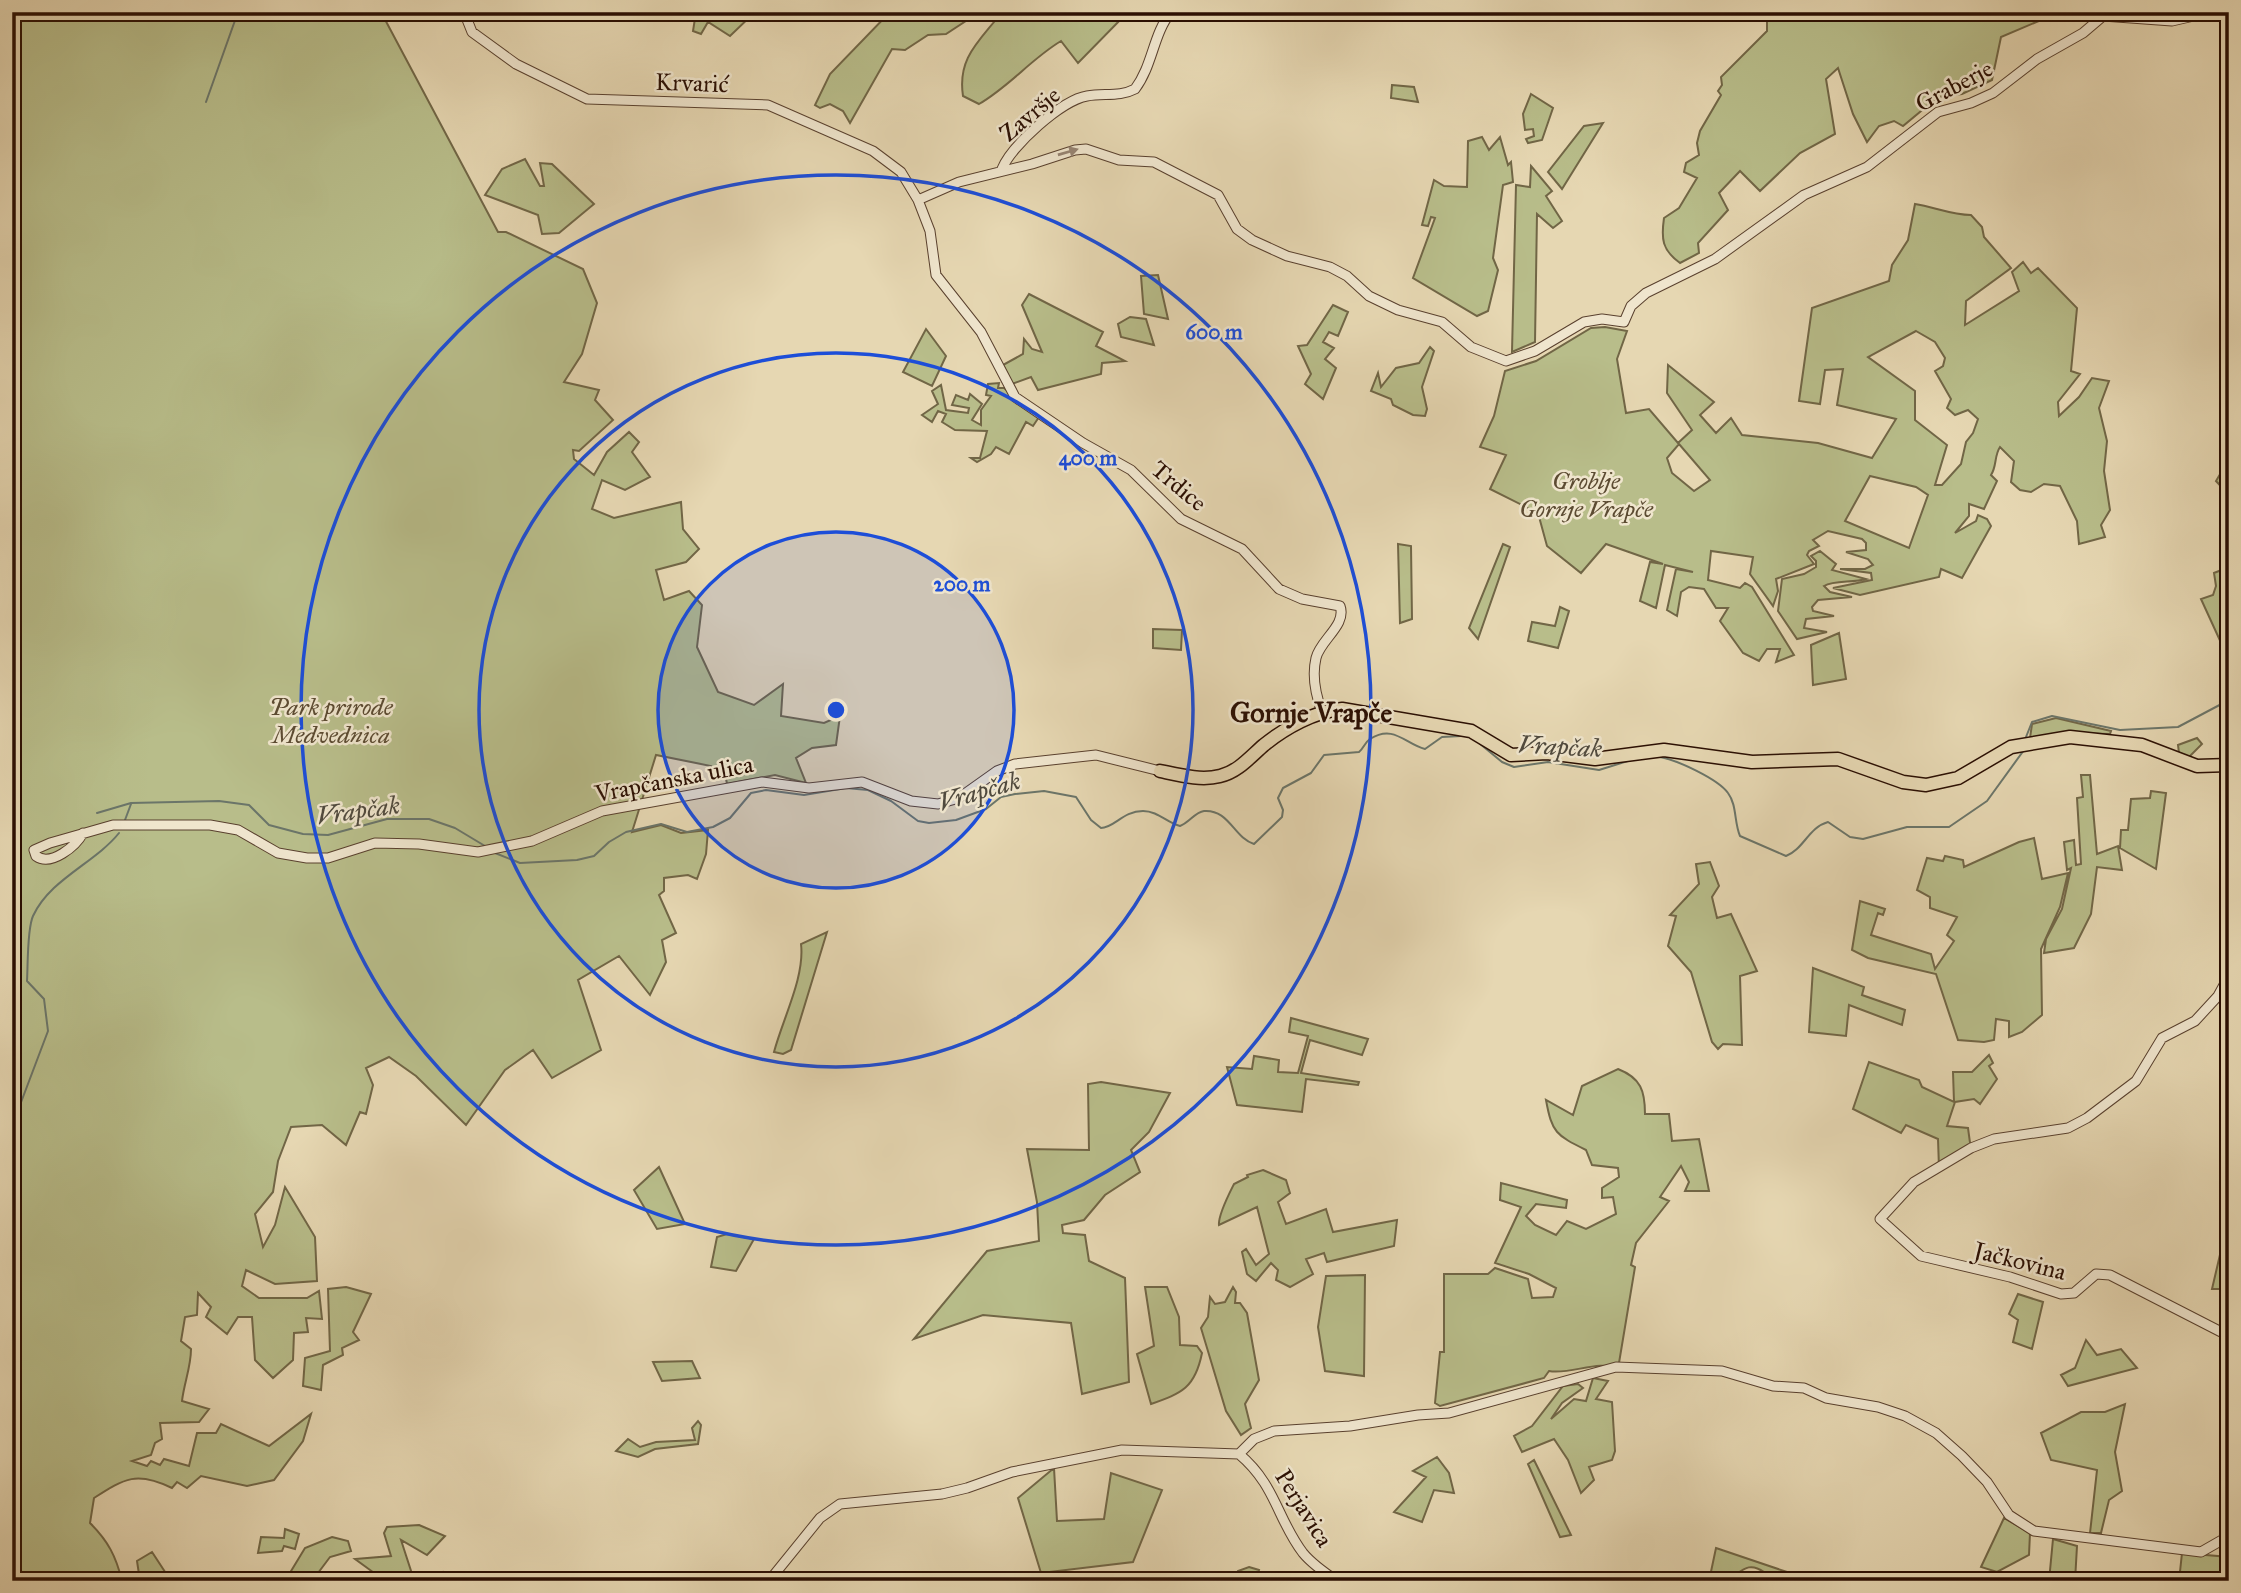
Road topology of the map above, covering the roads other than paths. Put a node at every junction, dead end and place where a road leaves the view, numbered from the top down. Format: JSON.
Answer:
{"nodes":[{"id":1,"x":464,"y":12,"type":"edge"},
{"id":2,"x":1171,"y":12,"type":"edge"},
{"id":3,"x":2211,"y":12,"type":"edge"},
{"id":4,"x":1002,"y":169,"type":"junction"},
{"id":5,"x":918,"y":200,"type":"junction"},
{"id":6,"x":1322,"y":712,"type":"junction"},
{"id":7,"x":2229,"y":765,"type":"edge"},
{"id":8,"x":1160,"y":771,"type":"joint"},
{"id":9,"x":83,"y":832,"type":"junction"},
{"id":10,"x":2229,"y":976,"type":"edge"},
{"id":11,"x":2229,"y":1336,"type":"edge"},
{"id":12,"x":1239,"y":1454,"type":"junction"},
{"id":13,"x":2229,"y":1535,"type":"edge"},
{"id":14,"x":769,"y":1581,"type":"edge"},
{"id":15,"x":1337,"y":1581,"type":"edge"}],
"edges":[{"from":1,"to":5,"type":"street","name":"Krvarić"},
{"from":2,"to":4,"type":"street","name":"Završje"},
{"from":4,"to":3,"type":"street","name":"Graberje","one_way":true},
{"from":4,"to":5,"type":"street","name":"Završje"},
{"from":5,"to":6,"type":"street","name":"Trdice"},
{"from":6,"to":7,"type":"main road","name":"Vrapčanska ulica"},
{"from":6,"to":8,"type":"main road","name":"Vrapčanska ulica"},
{"from":8,"to":9,"type":"street","name":"Vrapčanska ulica"},
{"from":9,"to":9,"type":"street","name":"Vrapčanska ulica"},
{"from":10,"to":11,"type":"street","name":"Jačkovina"},
{"from":12,"to":13,"type":"street"},
{"from":12,"to":14,"type":"street"},
{"from":12,"to":15,"type":"street","name":"Perjavica"}]}
